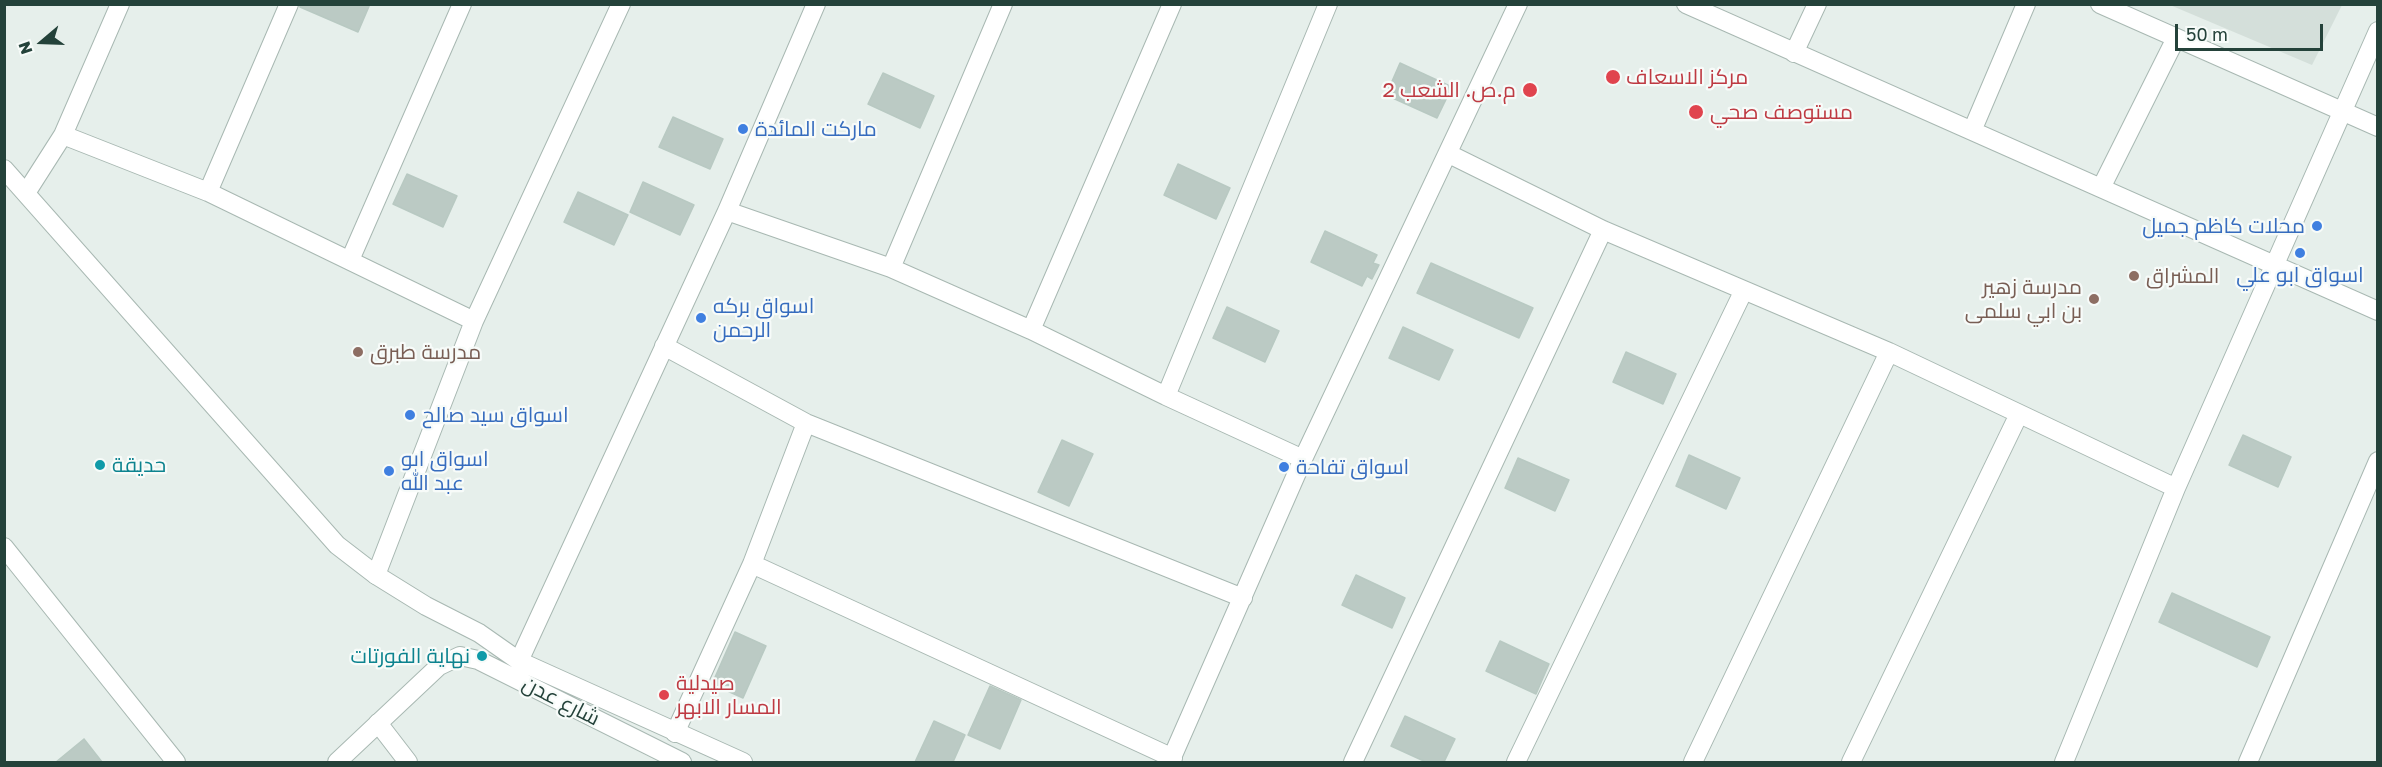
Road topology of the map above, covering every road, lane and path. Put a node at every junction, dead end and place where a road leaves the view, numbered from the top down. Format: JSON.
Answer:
{"nodes":[{"id":1,"x":120,"y":4,"type":"edge"},
{"id":2,"x":289,"y":4,"type":"edge"},
{"id":3,"x":462,"y":4,"type":"edge"},
{"id":4,"x":621,"y":4,"type":"edge"},
{"id":5,"x":816,"y":4,"type":"edge"},
{"id":6,"x":1003,"y":4,"type":"edge"},
{"id":7,"x":1172,"y":4,"type":"edge"},
{"id":8,"x":1328,"y":4,"type":"edge"},
{"id":9,"x":1518,"y":4,"type":"edge"},
{"id":10,"x":1686,"y":4,"type":"edge"},
{"id":11,"x":1817,"y":4,"type":"edge"},
{"id":12,"x":2026,"y":4,"type":"edge"},
{"id":13,"x":2100,"y":4,"type":"edge"},
{"id":14,"x":2378,"y":31,"type":"edge"},
{"id":15,"x":2176,"y":38,"type":"junction"},
{"id":16,"x":1794,"y":53,"type":"junction"},
{"id":17,"x":2343,"y":111,"type":"junction"},
{"id":18,"x":2378,"y":127,"type":"edge"},
{"id":19,"x":1972,"y":131,"type":"junction"},
{"id":20,"x":63,"y":135,"type":"junction"},
{"id":21,"x":1449,"y":154,"type":"junction"},
{"id":22,"x":4,"y":169,"type":"edge"},
{"id":23,"x":2101,"y":188,"type":"junction"},
{"id":24,"x":208,"y":192,"type":"junction"},
{"id":25,"x":26,"y":193,"type":"junction"},
{"id":26,"x":727,"y":211,"type":"junction"},
{"id":27,"x":1603,"y":230,"type":"junction"},
{"id":28,"x":350,"y":260,"type":"junction"},
{"id":29,"x":2275,"y":266,"type":"junction"},
{"id":30,"x":891,"y":268,"type":"junction"},
{"id":31,"x":1743,"y":292,"type":"junction"},
{"id":32,"x":2378,"y":311,"type":"edge"},
{"id":33,"x":474,"y":321,"type":"junction"},
{"id":34,"x":1031,"y":330,"type":"junction"},
{"id":35,"x":664,"y":346,"type":"junction"},
{"id":36,"x":1888,"y":352,"type":"junction"},
{"id":37,"x":1166,"y":396,"type":"junction"},
{"id":38,"x":2019,"y":414,"type":"junction"},
{"id":39,"x":806,"y":423,"type":"junction"},
{"id":40,"x":1303,"y":459,"type":"junction"},
{"id":41,"x":2378,"y":461,"type":"edge"},
{"id":42,"x":2176,"y":488,"type":"junction"},
{"id":43,"x":4,"y":547,"type":"edge"},
{"id":44,"x":752,"y":564,"type":"junction"},
{"id":45,"x":376,"y":575,"type":"junction"},
{"id":46,"x":1243,"y":598,"type":"junction"},
{"id":47,"x":519,"y":661,"type":"junction"},
{"id":48,"x":378,"y":723,"type":"junction"},
{"id":49,"x":675,"y":733,"type":"junction"},
{"id":50,"x":1172,"y":760,"type":"edge"},
{"id":51,"x":176,"y":762,"type":"edge"},
{"id":52,"x":337,"y":762,"type":"edge"},
{"id":53,"x":408,"y":762,"type":"edge"},
{"id":54,"x":682,"y":762,"type":"edge"},
{"id":55,"x":743,"y":762,"type":"edge"},
{"id":56,"x":1353,"y":762,"type":"edge"},
{"id":57,"x":1516,"y":762,"type":"edge"},
{"id":58,"x":1693,"y":762,"type":"edge"},
{"id":59,"x":1851,"y":762,"type":"edge"},
{"id":60,"x":2064,"y":762,"type":"edge"},
{"id":61,"x":2248,"y":762,"type":"edge"}],
"edges":[{"from":1,"to":20,"type":"street"},
{"from":2,"to":24,"type":"street"},
{"from":3,"to":28,"type":"street"},
{"from":4,"to":33,"type":"street"},
{"from":5,"to":26,"type":"street"},
{"from":6,"to":30,"type":"street"},
{"from":7,"to":34,"type":"street"},
{"from":8,"to":37,"type":"street"},
{"from":9,"to":21,"type":"street"},
{"from":10,"to":16,"type":"street"},
{"from":11,"to":16,"type":"street"},
{"from":12,"to":19,"type":"street"},
{"from":13,"to":15,"type":"street"},
{"from":14,"to":17,"type":"street"},
{"from":15,"to":17,"type":"street"},
{"from":15,"to":23,"type":"street"},
{"from":16,"to":19,"type":"street"},
{"from":17,"to":18,"type":"street"},
{"from":17,"to":29,"type":"street"},
{"from":19,"to":23,"type":"street"},
{"from":20,"to":24,"type":"street"},
{"from":20,"to":25,"type":"street"},
{"from":21,"to":27,"type":"street"},
{"from":21,"to":40,"type":"street"},
{"from":22,"to":25,"type":"street","name":"شارع عدن"},
{"from":23,"to":29,"type":"street"},
{"from":24,"to":28,"type":"street"},
{"from":25,"to":45,"type":"street","name":"شارع عدن"},
{"from":26,"to":30,"type":"street"},
{"from":26,"to":35,"type":"street"},
{"from":27,"to":31,"type":"street"},
{"from":27,"to":56,"type":"street"},
{"from":28,"to":33,"type":"street"},
{"from":29,"to":32,"type":"street"},
{"from":29,"to":42,"type":"street"},
{"from":30,"to":34,"type":"street"},
{"from":31,"to":36,"type":"street"},
{"from":31,"to":57,"type":"street"},
{"from":33,"to":45,"type":"street"},
{"from":34,"to":37,"type":"street"},
{"from":35,"to":39,"type":"street"},
{"from":35,"to":47,"type":"street"},
{"from":36,"to":38,"type":"street"},
{"from":36,"to":58,"type":"street"},
{"from":37,"to":40,"type":"street"},
{"from":38,"to":42,"type":"street"},
{"from":38,"to":59,"type":"street"},
{"from":39,"to":44,"type":"street"},
{"from":39,"to":46,"type":"street"},
{"from":40,"to":46,"type":"street"},
{"from":41,"to":61,"type":"street"},
{"from":42,"to":60,"type":"street"},
{"from":43,"to":51,"type":"street"},
{"from":44,"to":49,"type":"street"},
{"from":44,"to":50,"type":"street"},
{"from":45,"to":47,"type":"street","name":"شارع عدن"},
{"from":46,"to":50,"type":"street"},
{"from":47,"to":49,"type":"street","name":"شارع عدن"},
{"from":48,"to":52,"type":"street"},
{"from":48,"to":53,"type":"street"},
{"from":48,"to":54,"type":"street","name":"شارع عدن"},
{"from":49,"to":55,"type":"street","name":"شارع عدن"}]}
